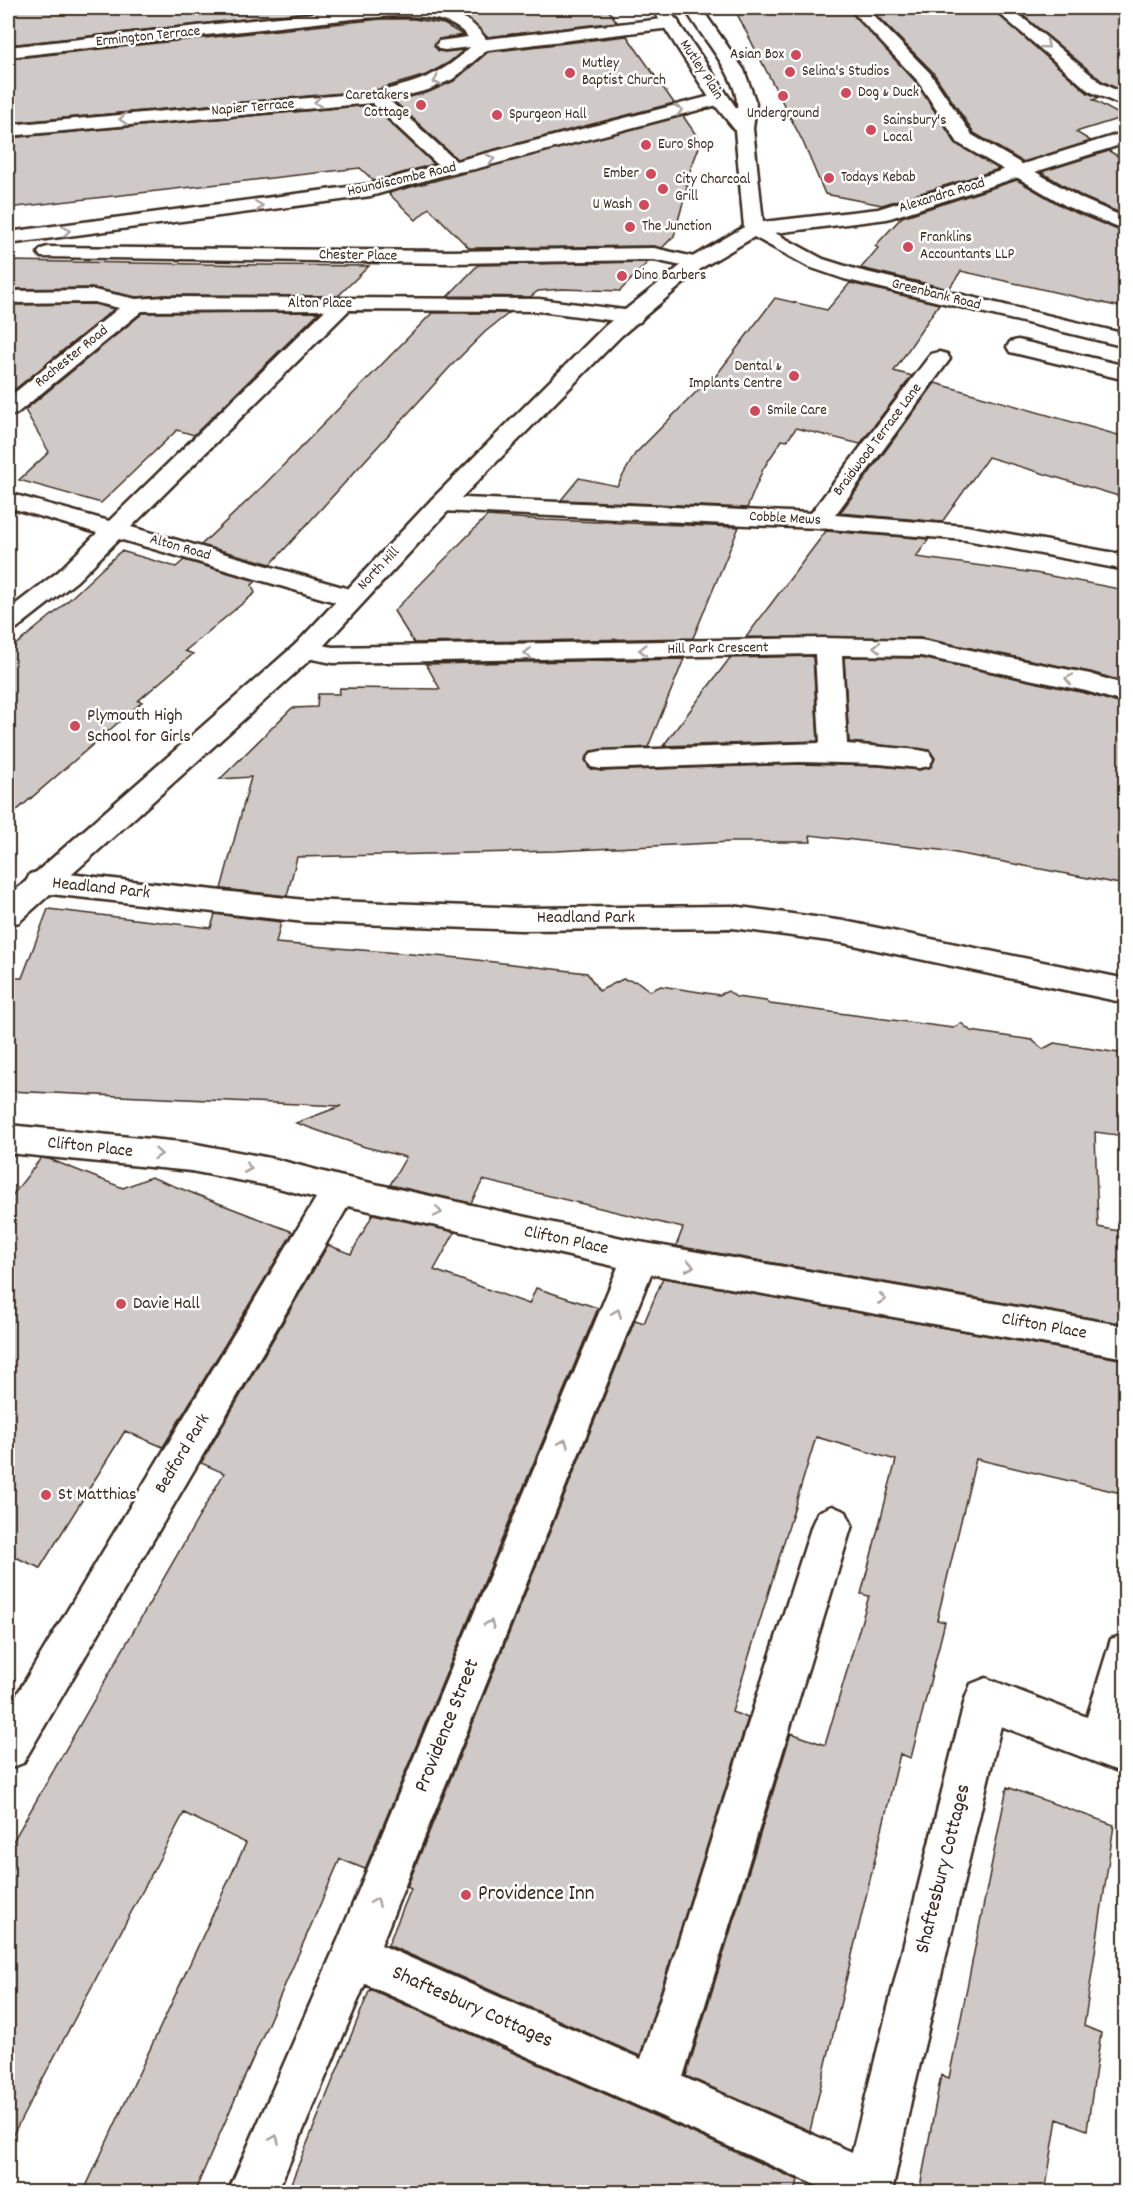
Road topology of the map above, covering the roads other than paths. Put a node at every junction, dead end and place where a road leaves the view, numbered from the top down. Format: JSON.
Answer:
{"nodes":[{"id":1,"x":660,"y":8,"type":"edge"},
{"id":2,"x":693,"y":8,"type":"edge"},
{"id":3,"x":856,"y":8,"type":"edge"},
{"id":4,"x":1001,"y":8,"type":"edge"},
{"id":5,"x":442,"y":12,"type":"edge"},
{"id":6,"x":671,"y":23,"type":"junction"},
{"id":7,"x":479,"y":40,"type":"junction"},
{"id":8,"x":444,"y":42,"type":"dead end"},
{"id":9,"x":8,"y":52,"type":"edge"},
{"id":10,"x":376,"y":97,"type":"junction"},
{"id":11,"x":719,"y":99,"type":"junction"},
{"id":12,"x":1125,"y":102,"type":"edge"},
{"id":13,"x":8,"y":129,"type":"edge"},
{"id":14,"x":744,"y":129,"type":"junction"},
{"id":15,"x":1125,"y":137,"type":"edge"},
{"id":16,"x":451,"y":166,"type":"junction"},
{"id":17,"x":1022,"y":172,"type":"junction"},
{"id":18,"x":1125,"y":225,"type":"edge"},
{"id":19,"x":754,"y":230,"type":"junction"},
{"id":20,"x":8,"y":238,"type":"edge"},
{"id":21,"x":48,"y":253,"type":"dead end"},
{"id":22,"x":696,"y":263,"type":"junction"},
{"id":23,"x":8,"y":297,"type":"edge"},
{"id":24,"x":136,"y":305,"type":"junction"},
{"id":25,"x":342,"y":305,"type":"junction"},
{"id":26,"x":632,"y":317,"type":"junction"},
{"id":27,"x":1125,"y":340,"type":"edge"},
{"id":28,"x":1018,"y":347,"type":"dead end"},
{"id":29,"x":939,"y":359,"type":"dead end"},
{"id":30,"x":1125,"y":373,"type":"edge"},
{"id":31,"x":8,"y":409,"type":"edge"},
{"id":32,"x":8,"y":500,"type":"edge"},
{"id":33,"x":441,"y":504,"type":"junction"},
{"id":34,"x":818,"y":521,"type":"junction"},
{"id":35,"x":113,"y":529,"type":"junction"},
{"id":36,"x":1125,"y":563,"type":"edge"},
{"id":37,"x":351,"y":598,"type":"junction"},
{"id":38,"x":8,"y":622,"type":"edge"},
{"id":39,"x":828,"y":646,"type":"junction"},
{"id":40,"x":305,"y":650,"type":"junction"},
{"id":41,"x":1125,"y":694,"type":"edge"},
{"id":42,"x":834,"y":752,"type":"junction"},
{"id":43,"x":919,"y":759,"type":"dead end"},
{"id":44,"x":600,"y":760,"type":"dead end"},
{"id":45,"x":40,"y":882,"type":"junction"},
{"id":46,"x":8,"y":914,"type":"edge"},
{"id":47,"x":1125,"y":991,"type":"edge"},
{"id":48,"x":8,"y":1139,"type":"edge"},
{"id":49,"x":339,"y":1190,"type":"junction"},
{"id":50,"x":640,"y":1257,"type":"junction"},
{"id":51,"x":1125,"y":1342,"type":"edge"},
{"id":52,"x":832,"y":1524,"type":"dead end"},
{"id":53,"x":1125,"y":1654,"type":"edge"},
{"id":54,"x":8,"y":1748,"type":"edge"},
{"id":55,"x":1113,"y":1748,"type":"edge"},
{"id":56,"x":354,"y":1956,"type":"junction"},
{"id":57,"x":655,"y":2090,"type":"junction"},
{"id":58,"x":869,"y":2189,"type":"edge"},
{"id":59,"x":252,"y":2193,"type":"edge"}],
"edges":[{"from":1,"to":6,"type":"street","name":"Mutley Plain"},
{"from":2,"to":14,"type":"street","name":"Mutley Plain"},
{"from":3,"to":17,"type":"street"},
{"from":4,"to":12,"type":"street","one_way":true},
{"from":5,"to":7,"type":"street","name":"Ermington Terrace"},
{"from":5,"to":9,"type":"street","name":"Ermington Terrace"},
{"from":6,"to":7,"type":"street"},
{"from":6,"to":11,"type":"street","name":"Mutley Plain"},
{"from":7,"to":8,"type":"street"},
{"from":7,"to":10,"type":"street","name":"Napier Terrace","one_way":true},
{"from":10,"to":13,"type":"street","name":"Napier Terrace","one_way":true},
{"from":10,"to":16,"type":"street"},
{"from":11,"to":14,"type":"street","name":"Mutley Plain"},
{"from":16,"to":11,"type":"street","name":"Houndiscombe Road","one_way":true},
{"from":14,"to":19,"type":"street","name":"Mutley Plain"},
{"from":15,"to":17,"type":"street","name":"Alexandra Road"},
{"from":20,"to":16,"type":"street","name":"Houndiscombe Road","one_way":true},
{"from":17,"to":18,"type":"street"},
{"from":17,"to":19,"type":"street","name":"Alexandra Road"},
{"from":19,"to":22,"type":"street","name":"North Hill"},
{"from":19,"to":27,"type":"street","name":"Greenbank Road"},
{"from":21,"to":22,"type":"street","name":"Chester Place"},
{"from":22,"to":26,"type":"street","name":"North Hill"},
{"from":23,"to":24,"type":"street","name":"Alton Place"},
{"from":24,"to":25,"type":"street","name":"Alton Place"},
{"from":24,"to":31,"type":"street","name":"Rochester Road"},
{"from":25,"to":26,"type":"street","name":"Alton Place"},
{"from":25,"to":35,"type":"street"},
{"from":26,"to":33,"type":"street","name":"North Hill"},
{"from":28,"to":30,"type":"street"},
{"from":29,"to":34,"type":"street","name":"Braidwood Terrace Lane"},
{"from":32,"to":35,"type":"street","name":"Alton Road"},
{"from":33,"to":34,"type":"street","name":"Cobble Mews"},
{"from":33,"to":37,"type":"street","name":"North Hill"},
{"from":34,"to":36,"type":"street","name":"Cobble Mews"},
{"from":35,"to":37,"type":"street","name":"Alton Road"},
{"from":35,"to":38,"type":"street"},
{"from":37,"to":40,"type":"street","name":"North Hill"},
{"from":39,"to":40,"type":"street","name":"Hill Park Crescent","one_way":true},
{"from":41,"to":39,"type":"street","name":"Hill Park Crescent","one_way":true},
{"from":39,"to":42,"type":"street"},
{"from":40,"to":45,"type":"street","name":"North Hill"},
{"from":42,"to":43,"type":"street"},
{"from":42,"to":44,"type":"street"},
{"from":45,"to":46,"type":"street","name":"North Hill"},
{"from":45,"to":47,"type":"street","name":"Headland Park"},
{"from":48,"to":49,"type":"street","name":"Clifton Place","one_way":true},
{"from":49,"to":50,"type":"street","name":"Clifton Place","one_way":true},
{"from":49,"to":54,"type":"street","name":"Bedford Park"},
{"from":50,"to":51,"type":"street","name":"Clifton Place","one_way":true},
{"from":56,"to":50,"type":"street","name":"Providence Street","one_way":true},
{"from":52,"to":57,"type":"street"},
{"from":53,"to":55,"type":"street"},
{"from":55,"to":58,"type":"street","name":"Shaftesbury Cottages"},
{"from":56,"to":57,"type":"street","name":"Shaftesbury Cottages"},
{"from":59,"to":56,"type":"street","name":"Providence Street","one_way":true},
{"from":57,"to":58,"type":"street","name":"Shaftesbury Cottages"}]}
